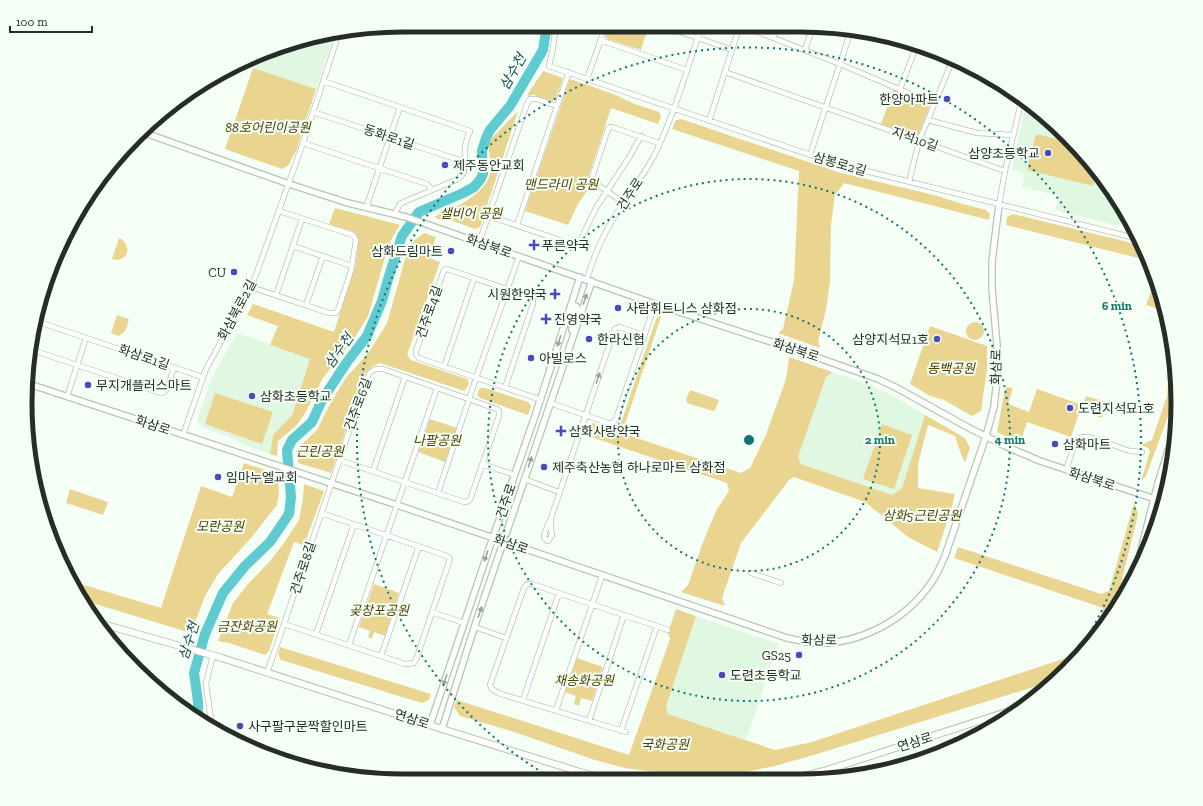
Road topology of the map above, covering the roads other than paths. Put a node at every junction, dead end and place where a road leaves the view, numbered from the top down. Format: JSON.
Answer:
{"nodes":[{"id":1,"x":555,"y":32,"type":"edge"},
{"id":2,"x":603,"y":32,"type":"edge"},
{"id":3,"x":681,"y":32,"type":"edge"},
{"id":4,"x":700,"y":32,"type":"edge"},
{"id":5,"x":738,"y":32,"type":"edge"},
{"id":6,"x":758,"y":32,"type":"edge"},
{"id":7,"x":775,"y":32,"type":"edge"},
{"id":8,"x":811,"y":32,"type":"edge"},
{"id":9,"x":849,"y":35,"type":"edge"},
{"id":10,"x":337,"y":38,"type":"edge"},
{"id":11,"x":698,"y":38,"type":"junction"},
{"id":12,"x":773,"y":38,"type":"junction"},
{"id":13,"x":600,"y":40,"type":"junction"},
{"id":14,"x":732,"y":50,"type":"junction"},
{"id":15,"x":805,"y":50,"type":"junction"},
{"id":16,"x":915,"y":51,"type":"edge"},
{"id":17,"x":840,"y":64,"type":"junction"},
{"id":18,"x":950,"y":64,"type":"edge"},
{"id":19,"x":686,"y":70,"type":"junction"},
{"id":20,"x":569,"y":72,"type":"junction"},
{"id":21,"x":725,"y":72,"type":"junction"},
{"id":22,"x":587,"y":79,"type":"junction"},
{"id":23,"x":323,"y":81,"type":"junction"},
{"id":24,"x":900,"y":89,"type":"junction"},
{"id":25,"x":934,"y":104,"type":"junction"},
{"id":26,"x":1020,"y":105,"type":"edge"},
{"id":27,"x":557,"y":106,"type":"junction"},
{"id":28,"x":400,"y":107,"type":"junction"},
{"id":29,"x":673,"y":108,"type":"junction"},
{"id":30,"x":825,"y":108,"type":"junction"},
{"id":31,"x":313,"y":112,"type":"junction"},
{"id":32,"x":709,"y":120,"type":"junction"},
{"id":33,"x":928,"y":120,"type":"junction"},
{"id":34,"x":147,"y":135,"type":"edge"},
{"id":35,"x":1013,"y":135,"type":"junction"},
{"id":36,"x":641,"y":136,"type":"junction"},
{"id":37,"x":390,"y":138,"type":"junction"},
{"id":38,"x":919,"y":141,"type":"junction"},
{"id":39,"x":303,"y":143,"type":"junction"},
{"id":40,"x":659,"y":143,"type":"junction"},
{"id":41,"x":810,"y":155,"type":"junction"},
{"id":42,"x":465,"y":162,"type":"junction"},
{"id":43,"x":379,"y":168,"type":"junction"},
{"id":44,"x":1005,"y":171,"type":"junction"},
{"id":45,"x":909,"y":182,"type":"junction"},
{"id":46,"x":289,"y":184,"type":"junction"},
{"id":47,"x":432,"y":190,"type":"junction"},
{"id":48,"x":607,"y":191,"type":"junction"},
{"id":49,"x":624,"y":203,"type":"junction"},
{"id":50,"x":999,"y":205,"type":"junction"},
{"id":51,"x":366,"y":208,"type":"junction"},
{"id":52,"x":279,"y":211,"type":"junction"},
{"id":53,"x":395,"y":213,"type":"junction"},
{"id":54,"x":489,"y":216,"type":"junction"},
{"id":55,"x":302,"y":219,"type":"junction"},
{"id":56,"x":516,"y":225,"type":"junction"},
{"id":57,"x":1132,"y":237,"type":"edge"},
{"id":58,"x":479,"y":242,"type":"junction"},
{"id":59,"x":292,"y":246,"type":"junction"},
{"id":60,"x":323,"y":256,"type":"junction"},
{"id":61,"x":519,"y":256,"type":"junction"},
{"id":62,"x":352,"y":266,"type":"junction"},
{"id":63,"x":580,"y":277,"type":"junction"},
{"id":64,"x":474,"y":278,"type":"junction"},
{"id":65,"x":589,"y":280,"type":"junction"},
{"id":66,"x":251,"y":287,"type":"junction"},
{"id":67,"x":507,"y":289,"type":"junction"},
{"id":68,"x":276,"y":295,"type":"junction"},
{"id":69,"x":655,"y":304,"type":"junction"},
{"id":70,"x":306,"y":306,"type":"junction"},
{"id":71,"x":567,"y":316,"type":"junction"},
{"id":72,"x":41,"y":323,"type":"edge"},
{"id":73,"x":644,"y":335,"type":"junction"},
{"id":74,"x":86,"y":338,"type":"junction"},
{"id":75,"x":571,"y":342,"type":"junction"},
{"id":76,"x":36,"y":351,"type":"edge"},
{"id":77,"x":77,"y":365,"type":"junction"},
{"id":78,"x":174,"y":367,"type":"junction"},
{"id":79,"x":444,"y":367,"type":"junction"},
{"id":80,"x":202,"y":377,"type":"junction"},
{"id":81,"x":405,"y":377,"type":"junction"},
{"id":82,"x":476,"y":378,"type":"junction"},
{"id":83,"x":33,"y":385,"type":"edge"},
{"id":84,"x":437,"y":388,"type":"junction"},
{"id":85,"x":504,"y":388,"type":"junction"},
{"id":86,"x":68,"y":397,"type":"junction"},
{"id":87,"x":470,"y":400,"type":"junction"},
{"id":88,"x":541,"y":400,"type":"junction"},
{"id":89,"x":550,"y":403,"type":"junction"},
{"id":90,"x":586,"y":415,"type":"junction"},
{"id":91,"x":183,"y":435,"type":"junction"},
{"id":92,"x":986,"y":436,"type":"junction"},
{"id":93,"x":1142,"y":452,"type":"dead end"},
{"id":94,"x":1167,"y":456,"type":"edge"},
{"id":95,"x":339,"y":460,"type":"junction"},
{"id":96,"x":482,"y":464,"type":"junction"},
{"id":97,"x":1066,"y":470,"type":"junction"},
{"id":98,"x":373,"y":471,"type":"junction"},
{"id":99,"x":515,"y":475,"type":"junction"},
{"id":100,"x":524,"y":479,"type":"junction"},
{"id":101,"x":405,"y":482,"type":"junction"},
{"id":102,"x":331,"y":484,"type":"junction"},
{"id":103,"x":559,"y":492,"type":"junction"},
{"id":104,"x":438,"y":493,"type":"junction"},
{"id":105,"x":1155,"y":499,"type":"junction"},
{"id":106,"x":397,"y":505,"type":"junction"},
{"id":107,"x":321,"y":513,"type":"junction"},
{"id":108,"x":551,"y":518,"type":"dead end"},
{"id":109,"x":354,"y":524,"type":"junction"},
{"id":110,"x":387,"y":535,"type":"junction"},
{"id":111,"x":493,"y":538,"type":"junction"},
{"id":112,"x":503,"y":542,"type":"junction"},
{"id":113,"x":419,"y":546,"type":"junction"},
{"id":114,"x":1142,"y":546,"type":"edge"},
{"id":115,"x":751,"y":573,"type":"dead end"},
{"id":116,"x":602,"y":576,"type":"junction"},
{"id":117,"x":781,"y":583,"type":"dead end"},
{"id":118,"x":559,"y":593,"type":"junction"},
{"id":119,"x":592,"y":605,"type":"junction"},
{"id":120,"x":432,"y":612,"type":"junction"},
{"id":121,"x":624,"y":615,"type":"junction"},
{"id":122,"x":464,"y":623,"type":"junction"},
{"id":123,"x":284,"y":624,"type":"junction"},
{"id":124,"x":106,"y":625,"type":"edge"},
{"id":125,"x":657,"y":626,"type":"junction"},
{"id":126,"x":474,"y":627,"type":"junction"},
{"id":127,"x":668,"y":630,"type":"dead end"},
{"id":128,"x":316,"y":634,"type":"junction"},
{"id":129,"x":506,"y":638,"type":"junction"},
{"id":130,"x":349,"y":645,"type":"junction"},
{"id":131,"x":211,"y":654,"type":"junction"},
{"id":132,"x":381,"y":656,"type":"junction"},
{"id":133,"x":267,"y":673,"type":"junction"},
{"id":134,"x":523,"y":700,"type":"junction"},
{"id":135,"x":556,"y":710,"type":"junction"},
{"id":136,"x":1002,"y":713,"type":"edge"},
{"id":137,"x":212,"y":721,"type":"edge"},
{"id":138,"x":589,"y":721,"type":"junction"},
{"id":139,"x":430,"y":725,"type":"junction"},
{"id":140,"x":442,"y":729,"type":"junction"},
{"id":141,"x":814,"y":773,"type":"edge"},
{"id":142,"x":588,"y":774,"type":"edge"}],
"edges":[{"from":1,"to":20,"type":"street","name":"삼봉로2길"},
{"from":2,"to":13,"type":"street"},
{"from":3,"to":11,"type":"street"},
{"from":4,"to":11,"type":"street","name":"건주로"},
{"from":5,"to":14,"type":"street"},
{"from":6,"to":12,"type":"street"},
{"from":7,"to":12,"type":"street"},
{"from":8,"to":15,"type":"street"},
{"from":9,"to":17,"type":"street"},
{"from":10,"to":23,"type":"street"},
{"from":11,"to":14,"type":"street"},
{"from":11,"to":19,"type":"street","name":"건주로"},
{"from":12,"to":15,"type":"street"},
{"from":13,"to":19,"type":"street"},
{"from":13,"to":22,"type":"street"},
{"from":14,"to":21,"type":"street"},
{"from":15,"to":17,"type":"street"},
{"from":16,"to":24,"type":"street"},
{"from":17,"to":24,"type":"street"},
{"from":17,"to":30,"type":"street"},
{"from":18,"to":25,"type":"street"},
{"from":19,"to":29,"type":"street","name":"건주로"},
{"from":20,"to":22,"type":"street","name":"삼봉로2길"},
{"from":20,"to":27,"type":"street"},
{"from":21,"to":30,"type":"street","name":"지석10길"},
{"from":21,"to":32,"type":"street"},
{"from":22,"to":29,"type":"street","name":"삼봉로2길"},
{"from":23,"to":28,"type":"street"},
{"from":23,"to":31,"type":"street"},
{"from":24,"to":25,"type":"street"},
{"from":25,"to":33,"type":"street"},
{"from":26,"to":35,"type":"street"},
{"from":27,"to":54,"type":"street"},
{"from":27,"to":56,"type":"street"},
{"from":28,"to":37,"type":"street"},
{"from":28,"to":42,"type":"street"},
{"from":29,"to":32,"type":"street","name":"삼봉로2길"},
{"from":29,"to":40,"type":"street","name":"건주로"},
{"from":30,"to":38,"type":"street","name":"지석10길"},
{"from":30,"to":41,"type":"street"},
{"from":31,"to":37,"type":"street","name":"동화로1길"},
{"from":31,"to":39,"type":"street"},
{"from":32,"to":41,"type":"street","name":"삼봉로2길"},
{"from":33,"to":35,"type":"street"},
{"from":33,"to":38,"type":"street"},
{"from":34,"to":46,"type":"street"},
{"from":35,"to":44,"type":"street"},
{"from":36,"to":40,"type":"street"},
{"from":36,"to":48,"type":"street"},
{"from":36,"to":48,"type":"street"},
{"from":37,"to":42,"type":"street","name":"동화로1길"},
{"from":37,"to":43,"type":"street"},
{"from":38,"to":44,"type":"street","name":"지석10길"},
{"from":38,"to":45,"type":"street"},
{"from":39,"to":43,"type":"street"},
{"from":39,"to":46,"type":"street"},
{"from":40,"to":49,"type":"street","name":"건주로"},
{"from":41,"to":45,"type":"street","name":"삼봉로2길"},
{"from":42,"to":47,"type":"street"},
{"from":43,"to":47,"type":"street"},
{"from":43,"to":51,"type":"street"},
{"from":44,"to":50,"type":"street"},
{"from":45,"to":50,"type":"street","name":"삼봉로2길"},
{"from":46,"to":51,"type":"street"},
{"from":46,"to":52,"type":"street","name":"화삼북로2길"},
{"from":47,"to":53,"type":"street"},
{"from":48,"to":49,"type":"street"},
{"from":48,"to":56,"type":"street"},
{"from":49,"to":65,"type":"street","name":"건주로"},
{"from":50,"to":57,"type":"street","name":"삼봉로2길"},
{"from":50,"to":92,"type":"street","name":"화삼로"},
{"from":51,"to":53,"type":"street"},
{"from":52,"to":55,"type":"street"},
{"from":52,"to":66,"type":"street","name":"화삼북로2길"},
{"from":53,"to":58,"type":"street","name":"화삼북로"},
{"from":54,"to":56,"type":"street"},
{"from":54,"to":58,"type":"street"},
{"from":55,"to":59,"type":"street"},
{"from":55,"to":62,"type":"street"},
{"from":58,"to":61,"type":"street","name":"화삼북로"},
{"from":59,"to":60,"type":"street"},
{"from":59,"to":68,"type":"street"},
{"from":60,"to":62,"type":"street"},
{"from":60,"to":70,"type":"street"},
{"from":61,"to":63,"type":"street","name":"화삼북로"},
{"from":61,"to":67,"type":"street"},
{"from":62,"to":70,"type":"street"},
{"from":63,"to":65,"type":"street","name":"화삼북로"},
{"from":63,"to":71,"type":"street","name":"건주로"},
{"from":64,"to":67,"type":"street","name":"건주로4길"},
{"from":64,"to":79,"type":"street"},
{"from":64,"to":79,"type":"street","name":"건주로4길"},
{"from":65,"to":69,"type":"street","name":"화삼북로"},
{"from":75,"to":65,"type":"street","name":"건주로","one_way":true},
{"from":66,"to":68,"type":"street"},
{"from":66,"to":80,"type":"street","name":"화삼북로2길"},
{"from":67,"to":82,"type":"street"},
{"from":67,"to":85,"type":"street","name":"건주로4길"},
{"from":68,"to":70,"type":"street"},
{"from":69,"to":73,"type":"street"},
{"from":69,"to":92,"type":"street","name":"화삼북로"},
{"from":71,"to":75,"type":"street"},
{"from":71,"to":88,"type":"street","name":"건주로","one_way":true},
{"from":72,"to":74,"type":"street","name":"화삼로1길"},
{"from":73,"to":90,"type":"street"},
{"from":90,"to":73,"type":"street","one_way":true},
{"from":74,"to":77,"type":"street"},
{"from":74,"to":78,"type":"street","name":"화삼로1길"},
{"from":75,"to":89,"type":"street","name":"건주로"},
{"from":76,"to":77,"type":"street"},
{"from":77,"to":78,"type":"street"},
{"from":77,"to":86,"type":"street"},
{"from":78,"to":80,"type":"street","name":"화삼로1길"},
{"from":79,"to":82,"type":"street","name":"건주로4길"},
{"from":80,"to":91,"type":"street","name":"화삼북로2길"},
{"from":81,"to":84,"type":"street","name":"건주로6길"},
{"from":81,"to":95,"type":"street","name":"건주로6길"},
{"from":81,"to":98,"type":"street"},
{"from":82,"to":85,"type":"street","name":"건주로4길"},
{"from":82,"to":87,"type":"street"},
{"from":83,"to":86,"type":"street","name":"화삼로"},
{"from":84,"to":87,"type":"street","name":"건주로6길"},
{"from":84,"to":101,"type":"street"},
{"from":85,"to":88,"type":"street","name":"건주로4길"},
{"from":86,"to":91,"type":"street","name":"화삼로"},
{"from":87,"to":96,"type":"street","name":"건주로6길"},
{"from":87,"to":104,"type":"street"},
{"from":88,"to":99,"type":"street","name":"건주로"},
{"from":89,"to":90,"type":"street"},
{"from":100,"to":89,"type":"street","name":"건주로","one_way":true},
{"from":90,"to":103,"type":"street"},
{"from":91,"to":102,"type":"street","name":"화삼로"},
{"from":92,"to":97,"type":"street","name":"화삼북로"},
{"from":92,"to":116,"type":"street","name":"화삼로"},
{"from":93,"to":97,"type":"street"},
{"from":94,"to":105,"type":"street"},
{"from":95,"to":98,"type":"street","name":"건주로6길"},
{"from":95,"to":102,"type":"street","name":"건주로8길"},
{"from":96,"to":99,"type":"street"},
{"from":96,"to":104,"type":"street","name":"건주로6길"},
{"from":97,"to":105,"type":"street","name":"화삼북로"},
{"from":98,"to":101,"type":"street","name":"건주로6길"},
{"from":99,"to":111,"type":"street","name":"건주로"},
{"from":100,"to":103,"type":"street"},
{"from":100,"to":112,"type":"street","name":"건주로"},
{"from":101,"to":104,"type":"street","name":"건주로6길"},
{"from":101,"to":106,"type":"street"},
{"from":102,"to":106,"type":"street","name":"화삼로"},
{"from":102,"to":107,"type":"street","name":"건주로8길"},
{"from":103,"to":108,"type":"street"},
{"from":105,"to":114,"type":"street"},
{"from":106,"to":110,"type":"street"},
{"from":106,"to":111,"type":"street","name":"화삼로"},
{"from":107,"to":109,"type":"street"},
{"from":107,"to":123,"type":"street","name":"건주로8길"},
{"from":109,"to":110,"type":"street"},
{"from":109,"to":128,"type":"street"},
{"from":110,"to":113,"type":"street"},
{"from":110,"to":130,"type":"street"},
{"from":111,"to":112,"type":"street","name":"화삼로"},
{"from":111,"to":122,"type":"street","name":"건주로","one_way":true},
{"from":112,"to":116,"type":"street","name":"화삼로"},
{"from":126,"to":112,"type":"street","name":"건주로","one_way":true},
{"from":113,"to":120,"type":"street"},
{"from":113,"to":132,"type":"street"},
{"from":115,"to":117,"type":"street"},
{"from":116,"to":119,"type":"street"},
{"from":118,"to":119,"type":"street"},
{"from":118,"to":129,"type":"street"},
{"from":118,"to":134,"type":"street"},
{"from":119,"to":121,"type":"street"},
{"from":119,"to":135,"type":"street"},
{"from":120,"to":122,"type":"street"},
{"from":120,"to":132,"type":"street"},
{"from":121,"to":125,"type":"street"},
{"from":121,"to":138,"type":"street"},
{"from":122,"to":139,"type":"street","name":"건주로","one_way":true},
{"from":123,"to":128,"type":"street"},
{"from":123,"to":133,"type":"street","name":"건주로8길"},
{"from":124,"to":131,"type":"main road","name":"연삼로"},
{"from":125,"to":127,"type":"street"},
{"from":125,"to":138,"type":"street"},
{"from":126,"to":129,"type":"street"},
{"from":126,"to":140,"type":"street","name":"건주로"},
{"from":128,"to":130,"type":"street"},
{"from":129,"to":134,"type":"street"},
{"from":130,"to":132,"type":"street"},
{"from":131,"to":133,"type":"main road","name":"연삼로"},
{"from":131,"to":137,"type":"street"},
{"from":133,"to":139,"type":"main road","name":"연삼로"},
{"from":134,"to":135,"type":"street"},
{"from":135,"to":138,"type":"street"},
{"from":136,"to":141,"type":"main road","name":"연삼로"},
{"from":139,"to":140,"type":"main road","name":"연삼로"},
{"from":140,"to":142,"type":"main road","name":"연삼로"}]}
